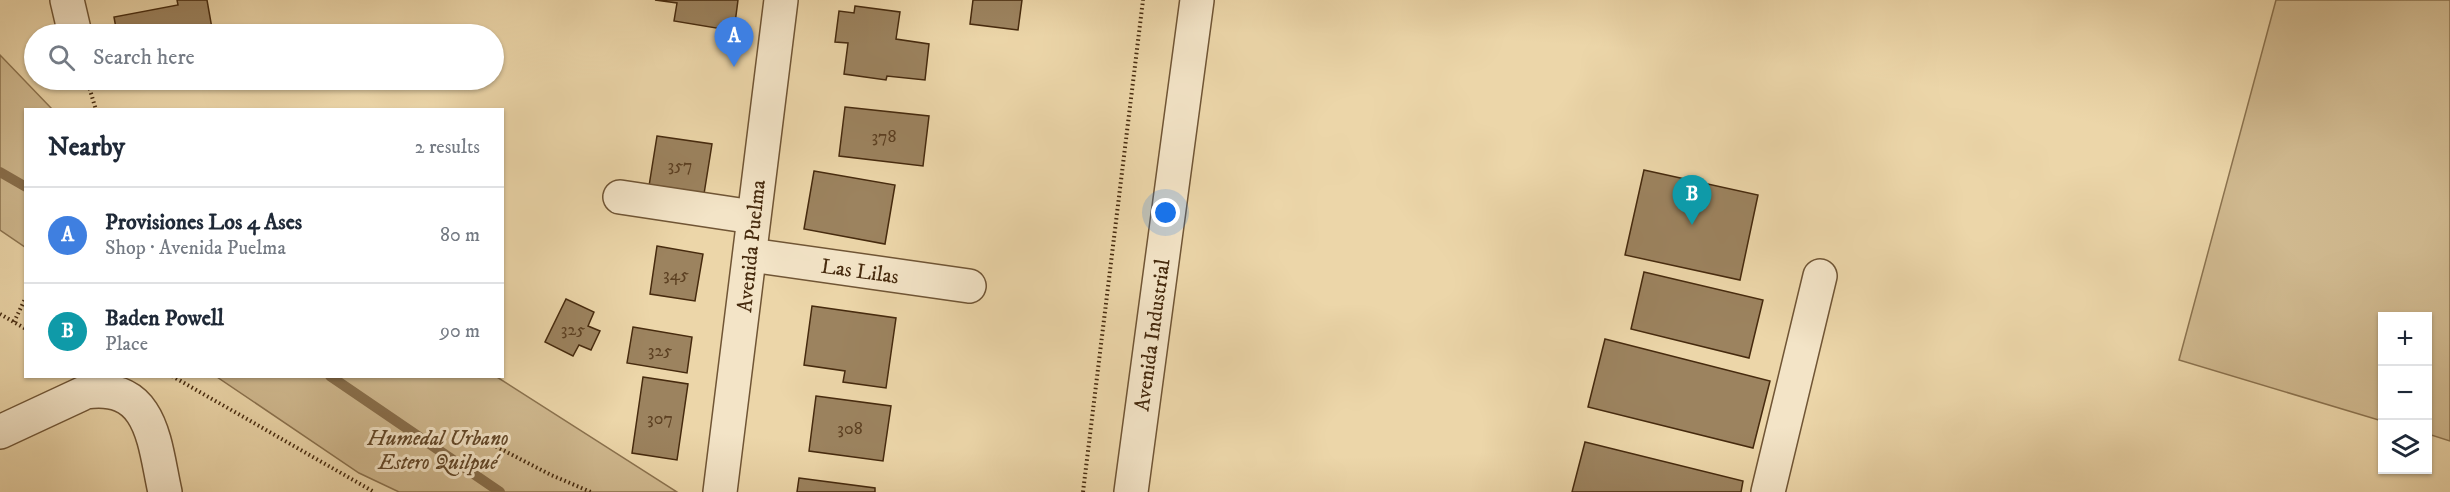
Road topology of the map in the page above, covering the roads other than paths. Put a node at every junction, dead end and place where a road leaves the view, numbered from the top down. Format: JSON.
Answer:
{"nodes":[{"id":1,"x":67,"y":0,"type":"edge"},
{"id":2,"x":781,"y":0,"type":"edge"},
{"id":3,"x":1197,"y":0,"type":"edge"},
{"id":4,"x":73,"y":24,"type":"edge"},
{"id":5,"x":620,"y":197,"type":"dead end"},
{"id":6,"x":753,"y":217,"type":"junction"},
{"id":7,"x":750,"y":255,"type":"junction"},
{"id":8,"x":1820,"y":276,"type":"dead end"},
{"id":9,"x":969,"y":286,"type":"dead end"},
{"id":10,"x":0,"y":432,"type":"edge"},
{"id":11,"x":165,"y":492,"type":"edge"},
{"id":12,"x":720,"y":492,"type":"edge"},
{"id":13,"x":1131,"y":492,"type":"edge"},
{"id":14,"x":1768,"y":492,"type":"edge"}],
"edges":[{"from":1,"to":4,"type":"street"},
{"from":2,"to":6,"type":"street","name":"Avenida Puelma"},
{"from":3,"to":13,"type":"street","name":"Avenida Industrial"},
{"from":5,"to":6,"type":"street"},
{"from":6,"to":7,"type":"street","name":"Avenida Puelma"},
{"from":7,"to":9,"type":"street","name":"Las Lilas"},
{"from":7,"to":12,"type":"street","name":"Avenida Puelma"},
{"from":8,"to":14,"type":"street"},
{"from":10,"to":11,"type":"street"}]}
